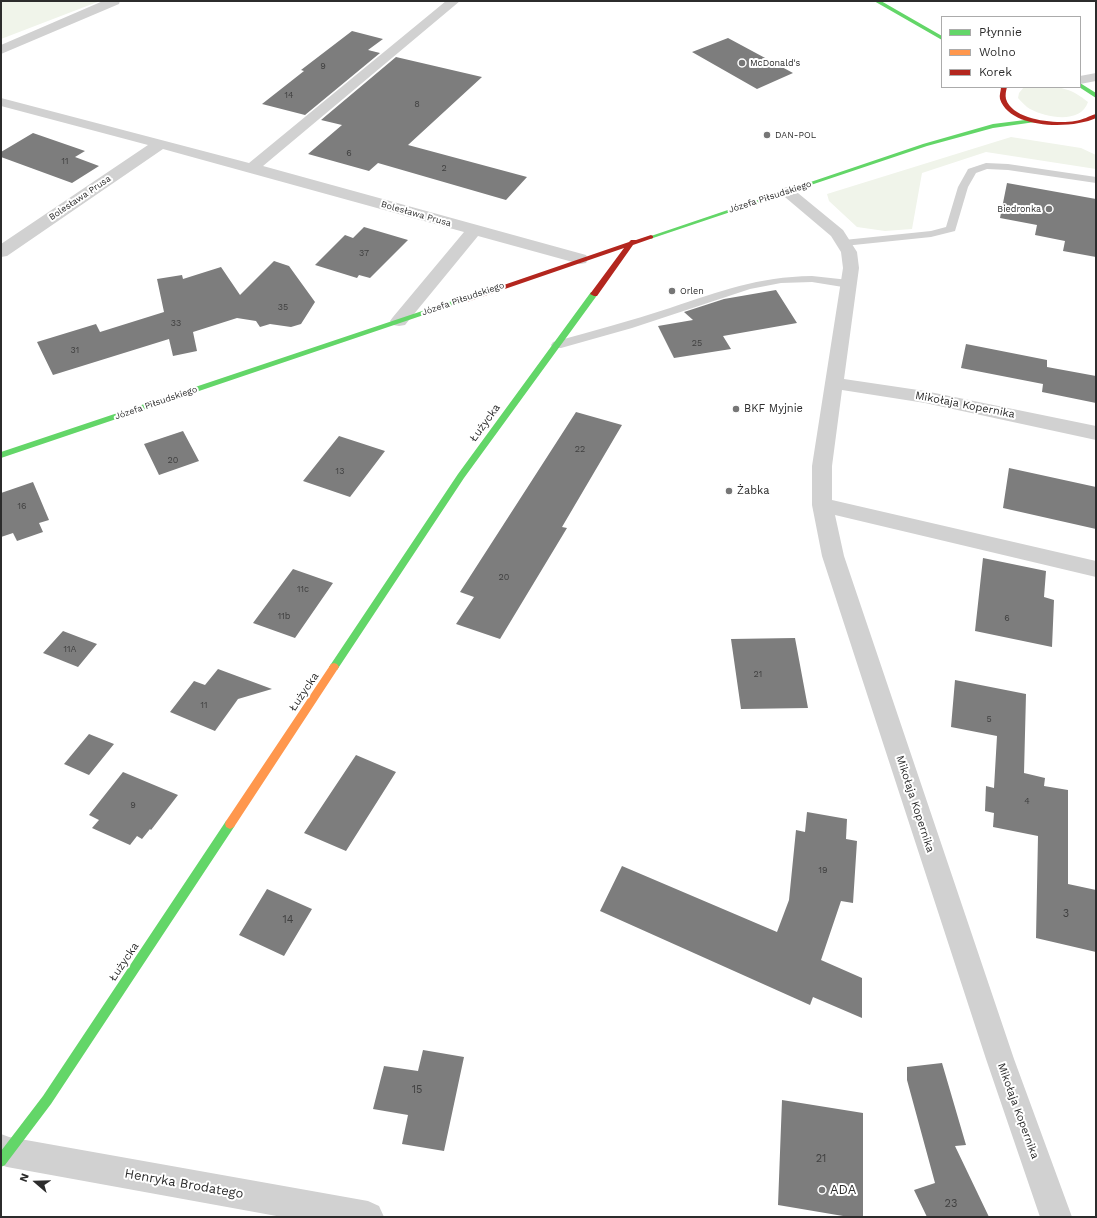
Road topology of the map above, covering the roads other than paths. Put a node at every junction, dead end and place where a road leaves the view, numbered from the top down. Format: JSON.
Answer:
{"nodes":[{"id":1,"x":114,"y":1,"type":"edge"},
{"id":2,"x":454,"y":1,"type":"edge"},
{"id":3,"x":877,"y":1,"type":"edge"},
{"id":4,"x":941,"y":37,"type":"edge"},
{"id":5,"x":1,"y":50,"type":"edge"},
{"id":6,"x":1096,"y":77,"type":"edge"},
{"id":7,"x":1081,"y":80,"type":"edge"},
{"id":8,"x":1081,"y":86,"type":"edge"},
{"id":9,"x":1004,"y":88,"type":"edge"},
{"id":10,"x":1096,"y":96,"type":"edge"},
{"id":11,"x":1,"y":102,"type":"edge"},
{"id":12,"x":1096,"y":116,"type":"edge"},
{"id":13,"x":1033,"y":120,"type":"junction"},
{"id":14,"x":959,"y":125,"type":"dead end"},
{"id":15,"x":1066,"y":125,"type":"junction"},
{"id":16,"x":1081,"y":130,"type":"dead end"},
{"id":17,"x":158,"y":145,"type":"junction"},
{"id":18,"x":925,"y":145,"type":"junction"},
{"id":19,"x":252,"y":168,"type":"junction"},
{"id":20,"x":1096,"y":180,"type":"edge"},
{"id":21,"x":787,"y":192,"type":"junction"},
{"id":22,"x":474,"y":230,"type":"junction"},
{"id":23,"x":633,"y":241,"type":"junction"},
{"id":24,"x":844,"y":243,"type":"junction"},
{"id":25,"x":1,"y":252,"type":"edge"},
{"id":26,"x":580,"y":259,"type":"junction"},
{"id":27,"x":849,"y":284,"type":"junction"},
{"id":28,"x":399,"y":321,"type":"junction"},
{"id":29,"x":557,"y":345,"type":"junction"},
{"id":30,"x":833,"y":383,"type":"junction"},
{"id":31,"x":1096,"y":433,"type":"edge"},
{"id":32,"x":1,"y":455,"type":"edge"},
{"id":33,"x":822,"y":505,"type":"junction"},
{"id":34,"x":1096,"y":569,"type":"edge"},
{"id":35,"x":3,"y":1154,"type":"edge"},
{"id":36,"x":368,"y":1217,"type":"edge"},
{"id":37,"x":1056,"y":1217,"type":"edge"}],
"edges":[{"from":1,"to":5,"type":"street"},
{"from":2,"to":19,"type":"street"},
{"from":3,"to":4,"type":"street"},
{"from":6,"to":7,"type":"street"},
{"from":8,"to":10,"type":"street"},
{"from":9,"to":13,"type":"street"},
{"from":11,"to":17,"type":"street","name":"Bolesława Prusa"},
{"from":12,"to":15,"type":"street"},
{"from":13,"to":15,"type":"street"},
{"from":13,"to":18,"type":"street"},
{"from":14,"to":18,"type":"street"},
{"from":15,"to":16,"type":"street"},
{"from":17,"to":19,"type":"street","name":"Bolesława Prusa"},
{"from":17,"to":25,"type":"street","name":"Bolesława Prusa"},
{"from":18,"to":21,"type":"street","name":"Józefa Piłsudskiego"},
{"from":19,"to":22,"type":"street","name":"Bolesława Prusa"},
{"from":20,"to":24,"type":"lane"},
{"from":21,"to":23,"type":"street","name":"Józefa Piłsudskiego"},
{"from":21,"to":24,"type":"street","name":"Mikołaja Kopernika"},
{"from":22,"to":26,"type":"street","name":"Bolesława Prusa"},
{"from":22,"to":28,"type":"street"},
{"from":23,"to":26,"type":"street","name":"Józefa Piłsudskiego"},
{"from":23,"to":29,"type":"street","name":"Łużycka"},
{"from":24,"to":27,"type":"street","name":"Mikołaja Kopernika"},
{"from":26,"to":28,"type":"street","name":"Józefa Piłsudskiego"},
{"from":27,"to":29,"type":"lane"},
{"from":27,"to":30,"type":"street","name":"Mikołaja Kopernika"},
{"from":28,"to":32,"type":"street","name":"Józefa Piłsudskiego"},
{"from":29,"to":35,"type":"street","name":"Łużycka"},
{"from":30,"to":31,"type":"street","name":"Mikołaja Kopernika"},
{"from":30,"to":33,"type":"street","name":"Mikołaja Kopernika"},
{"from":33,"to":34,"type":"street"},
{"from":33,"to":37,"type":"street","name":"Mikołaja Kopernika"},
{"from":35,"to":36,"type":"street","name":"Henryka Brodatego"}]}
